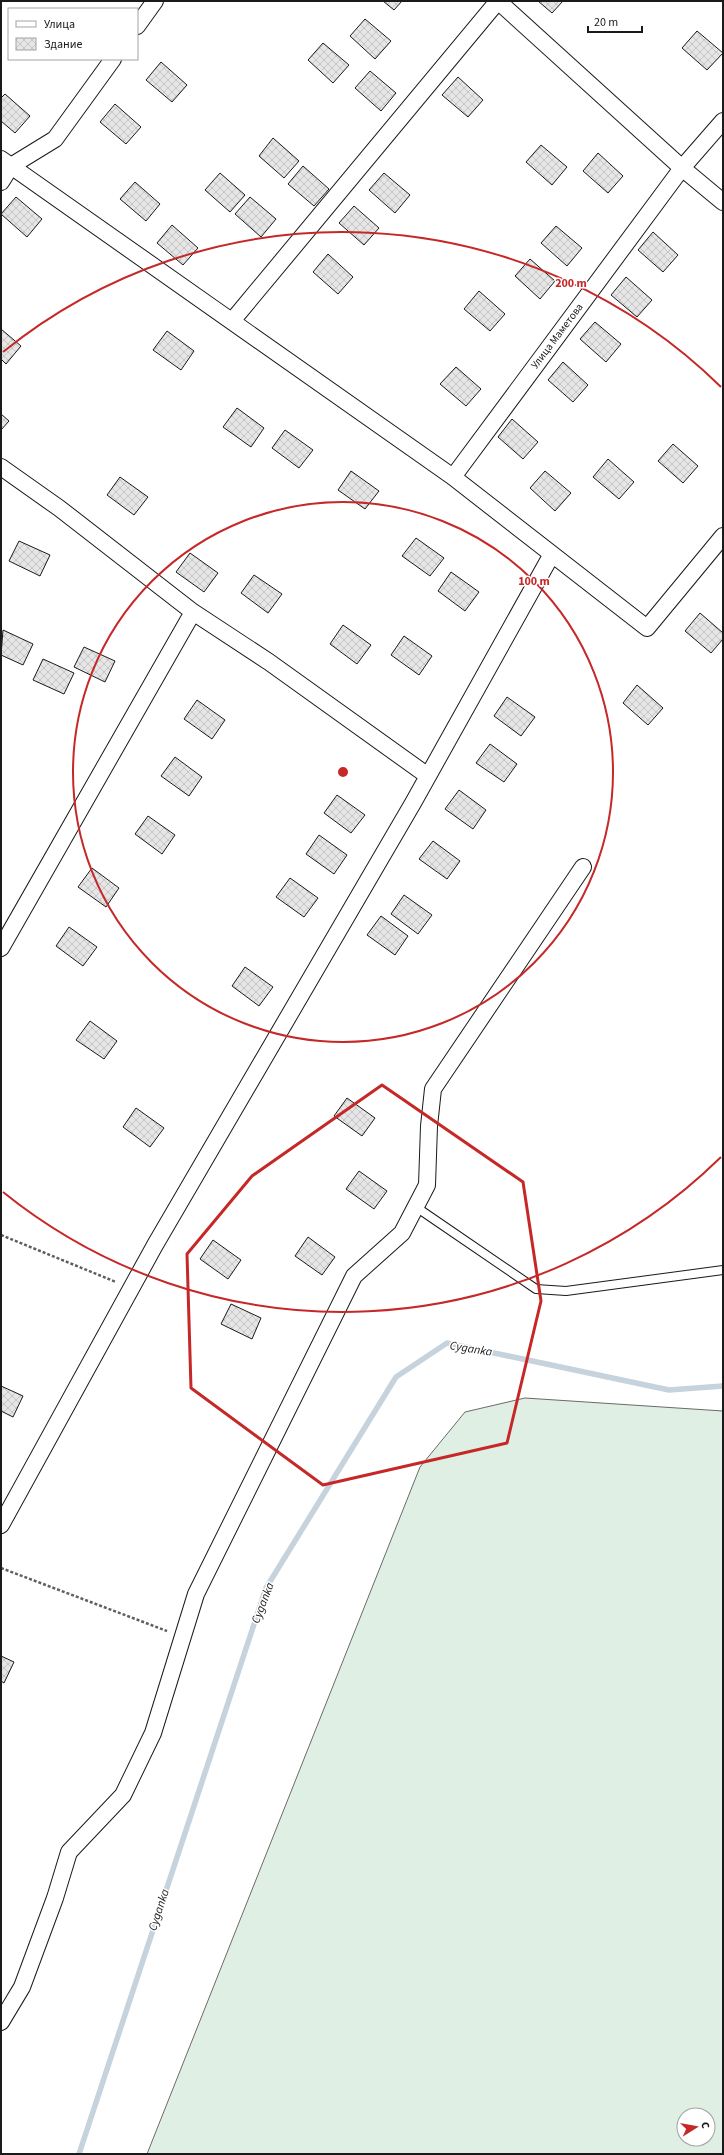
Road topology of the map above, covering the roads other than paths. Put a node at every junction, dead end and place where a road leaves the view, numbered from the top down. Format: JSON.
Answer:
{"nodes":[{"id":1,"x":155,"y":1,"type":"edge"},
{"id":2,"x":498,"y":1,"type":"edge"},
{"id":3,"x":138,"y":25,"type":"edge"},
{"id":4,"x":112,"y":60,"type":"edge"},
{"id":5,"x":723,"y":121,"type":"edge"},
{"id":6,"x":6,"y":162,"type":"edge"},
{"id":7,"x":682,"y":168,"type":"junction"},
{"id":8,"x":1,"y":182,"type":"edge"},
{"id":9,"x":723,"y":202,"type":"edge"},
{"id":10,"x":232,"y":322,"type":"junction"},
{"id":11,"x":1,"y":467,"type":"edge"},
{"id":12,"x":453,"y":477,"type":"junction"},
{"id":13,"x":723,"y":536,"type":"edge"},
{"id":14,"x":552,"y":554,"type":"junction"},
{"id":15,"x":193,"y":612,"type":"junction"},
{"id":16,"x":428,"y":776,"type":"junction"},
{"id":17,"x":583,"y":867,"type":"dead end"},
{"id":18,"x":1,"y":948,"type":"edge"},
{"id":19,"x":416,"y":1207,"type":"junction"},
{"id":20,"x":723,"y":1270,"type":"edge"},
{"id":21,"x":1,"y":1525,"type":"edge"},
{"id":22,"x":1,"y":2022,"type":"edge"}],
"edges":[{"from":1,"to":3,"type":"street"},
{"from":2,"to":7,"type":"street"},
{"from":2,"to":10,"type":"street"},
{"from":4,"to":6,"type":"street"},
{"from":5,"to":7,"type":"street","name":"Улица Маметова"},
{"from":6,"to":8,"type":"street"},
{"from":6,"to":10,"type":"street"},
{"from":7,"to":9,"type":"street"},
{"from":7,"to":12,"type":"street","name":"Улица Маметова"},
{"from":10,"to":12,"type":"street"},
{"from":11,"to":15,"type":"street"},
{"from":12,"to":14,"type":"street"},
{"from":13,"to":14,"type":"street"},
{"from":14,"to":16,"type":"street"},
{"from":15,"to":16,"type":"street"},
{"from":15,"to":18,"type":"street"},
{"from":16,"to":21,"type":"street"},
{"from":17,"to":19,"type":"street"},
{"from":19,"to":20,"type":"lane"},
{"from":19,"to":22,"type":"street"}]}
